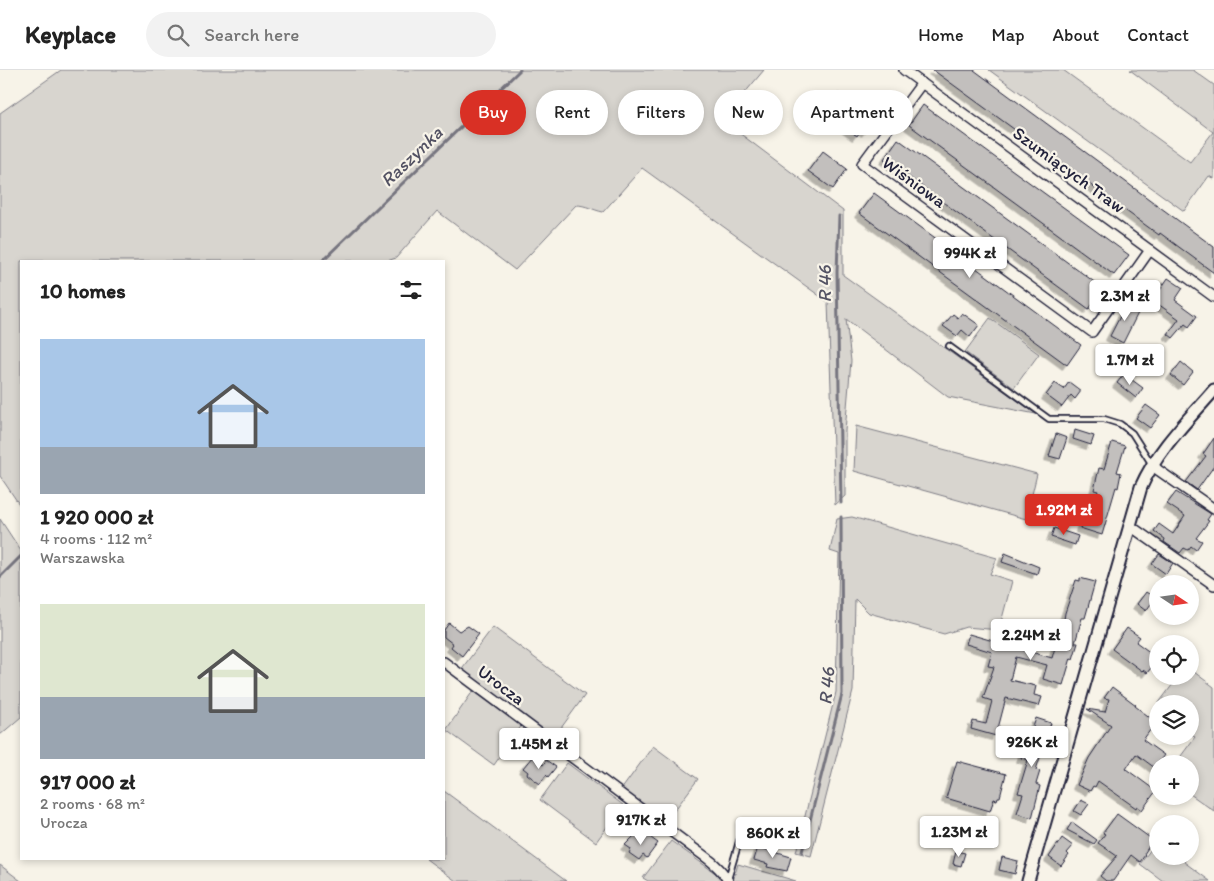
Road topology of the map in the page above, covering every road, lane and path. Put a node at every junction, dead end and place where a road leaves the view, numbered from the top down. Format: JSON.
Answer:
{"nodes":[{"id":1,"x":904,"y":70,"type":"edge"},
{"id":2,"x":922,"y":83,"type":"junction"},
{"id":3,"x":1150,"y":250,"type":"junction"},
{"id":4,"x":1214,"y":297,"type":"edge"},
{"id":5,"x":949,"y":346,"type":"dead end"},
{"id":6,"x":1214,"y":390,"type":"edge"},
{"id":7,"x":1152,"y":464,"type":"junction"},
{"id":8,"x":1214,"y":509,"type":"edge"},
{"id":9,"x":1129,"y":525,"type":"junction"},
{"id":10,"x":1214,"y":585,"type":"edge"},
{"id":11,"x":445,"y":663,"type":"edge"},
{"id":12,"x":741,"y":835,"type":"dead end"},
{"id":13,"x":728,"y":881,"type":"edge"},
{"id":14,"x":1028,"y":881,"type":"edge"}],
"edges":[{"from":1,"to":2,"type":"street","name":"Szumiących Traw"},
{"from":2,"to":3,"type":"street","name":"Szumiących Traw"},
{"from":2,"to":3,"type":"street","name":"Wiśniowa"},
{"from":3,"to":4,"type":"street","name":"Szumiących Traw"},
{"from":5,"to":7,"type":"lane"},
{"from":6,"to":7,"type":"street"},
{"from":7,"to":8,"type":"street"},
{"from":7,"to":9,"type":"street"},
{"from":9,"to":10,"type":"street"},
{"from":9,"to":14,"type":"street"},
{"from":11,"to":13,"type":"street","name":"Urocza"},
{"from":12,"to":13,"type":"lane"}]}
